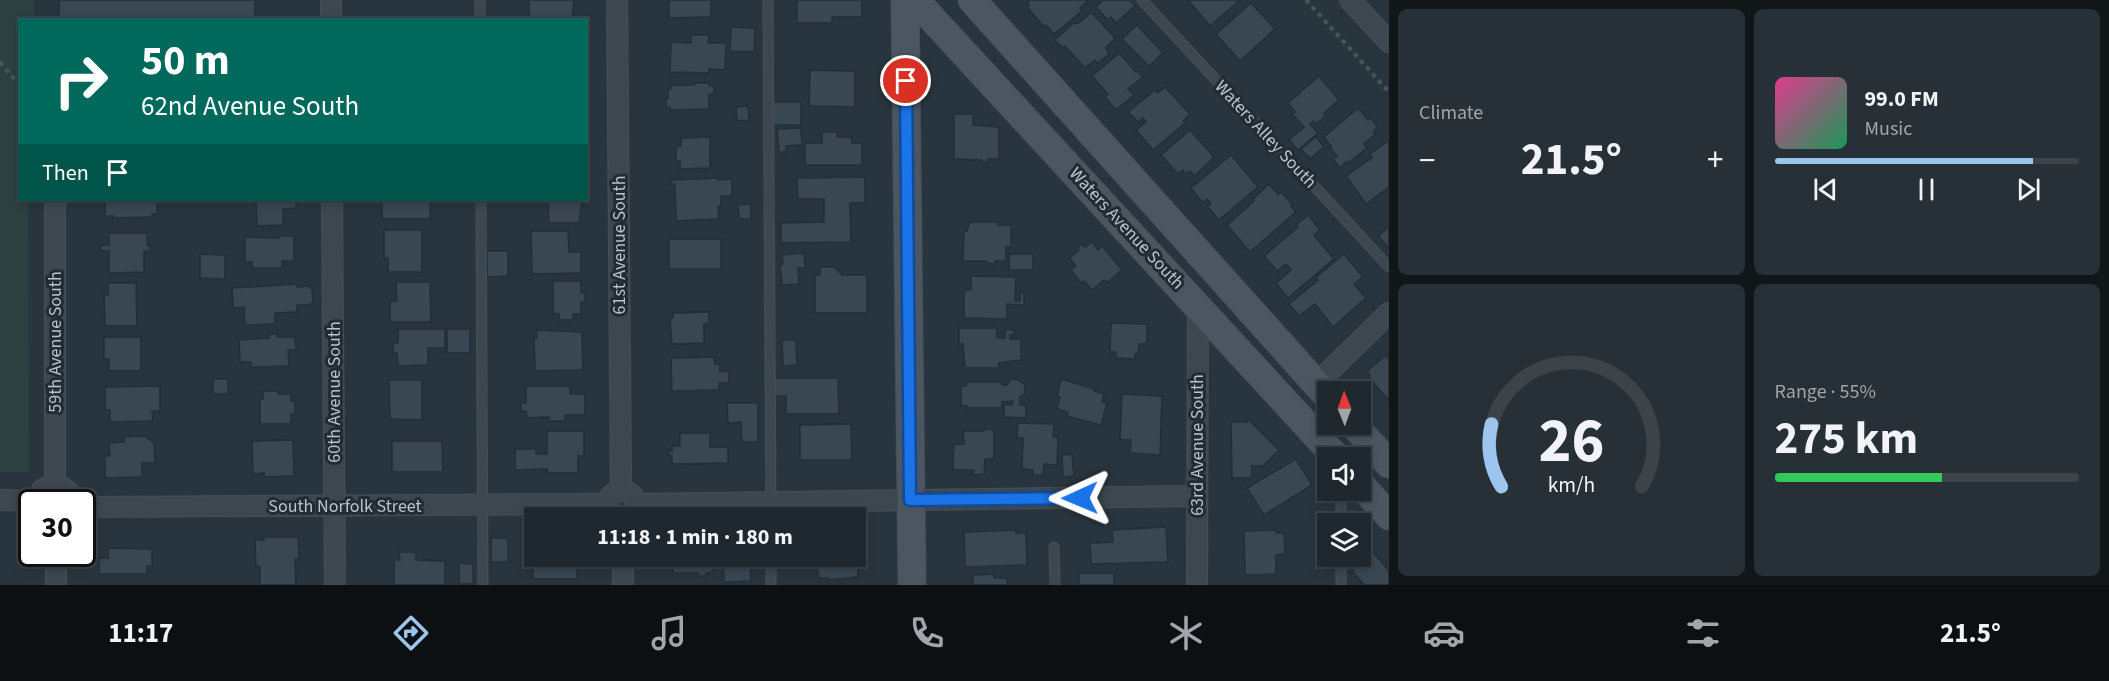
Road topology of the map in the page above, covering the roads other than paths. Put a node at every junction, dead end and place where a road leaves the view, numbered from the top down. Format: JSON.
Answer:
{"nodes":[{"id":1,"x":331,"y":0,"type":"edge"},
{"id":2,"x":480,"y":0,"type":"edge"},
{"id":3,"x":617,"y":0,"type":"edge"},
{"id":4,"x":768,"y":0,"type":"edge"},
{"id":5,"x":905,"y":0,"type":"edge"},
{"id":6,"x":915,"y":0,"type":"edge"},
{"id":7,"x":972,"y":0,"type":"edge"},
{"id":8,"x":1142,"y":0,"type":"edge"},
{"id":9,"x":1350,"y":0,"type":"edge"},
{"id":10,"x":331,"y":18,"type":"edge"},
{"id":11,"x":480,"y":18,"type":"edge"},
{"id":12,"x":1389,"y":42,"type":"edge"},
{"id":13,"x":55,"y":201,"type":"edge"},
{"id":14,"x":332,"y":201,"type":"edge"},
{"id":15,"x":481,"y":201,"type":"edge"},
{"id":16,"x":1389,"y":267,"type":"edge"},
{"id":17,"x":1198,"y":306,"type":"junction"},
{"id":18,"x":1389,"y":313,"type":"edge"},
{"id":19,"x":1330,"y":381,"type":"edge"},
{"id":20,"x":1317,"y":384,"type":"edge"},
{"id":21,"x":1363,"y":435,"type":"edge"},
{"id":22,"x":1327,"y":447,"type":"edge"},
{"id":23,"x":1389,"y":464,"type":"edge"},
{"id":24,"x":55,"y":485,"type":"junction"},
{"id":25,"x":45,"y":489,"type":"edge"},
{"id":26,"x":66,"y":489,"type":"edge"},
{"id":27,"x":1196,"y":496,"type":"junction"},
{"id":28,"x":1371,"y":496,"type":"edge"},
{"id":29,"x":0,"y":500,"type":"edge"},
{"id":30,"x":910,"y":500,"type":"junction"},
{"id":31,"x":18,"y":501,"type":"edge"},
{"id":32,"x":614,"y":504,"type":"edge"},
{"id":33,"x":483,"y":505,"type":"junction"},
{"id":34,"x":334,"y":506,"type":"junction"},
{"id":35,"x":96,"y":507,"type":"edge"},
{"id":36,"x":633,"y":507,"type":"edge"},
{"id":37,"x":771,"y":507,"type":"edge"},
{"id":38,"x":813,"y":507,"type":"edge"},
{"id":39,"x":1389,"y":516,"type":"edge"},
{"id":40,"x":1054,"y":547,"type":"dead end"},
{"id":41,"x":56,"y":567,"type":"edge"},
{"id":42,"x":623,"y":567,"type":"edge"},
{"id":43,"x":771,"y":567,"type":"edge"},
{"id":44,"x":1341,"y":567,"type":"edge"},
{"id":45,"x":56,"y":585,"type":"edge"},
{"id":46,"x":335,"y":585,"type":"edge"},
{"id":47,"x":483,"y":585,"type":"edge"},
{"id":48,"x":623,"y":585,"type":"edge"},
{"id":49,"x":771,"y":585,"type":"edge"},
{"id":50,"x":912,"y":585,"type":"edge"},
{"id":51,"x":1055,"y":585,"type":"edge"},
{"id":52,"x":1197,"y":585,"type":"edge"},
{"id":53,"x":1341,"y":585,"type":"edge"}],
"edges":[{"from":1,"to":10,"type":"street"},
{"from":2,"to":11,"type":"lane"},
{"from":3,"to":32,"type":"street","name":"61st Avenue South"},
{"from":4,"to":37,"type":"lane"},
{"from":5,"to":30,"type":"street"},
{"from":6,"to":17,"type":"street","name":"Waters Avenue South"},
{"from":7,"to":20,"type":"street","name":"Waters Avenue South"},
{"from":8,"to":16,"type":"lane","name":"Waters Alley South"},
{"from":9,"to":12,"type":"street"},
{"from":13,"to":24,"type":"street","name":"59th Avenue South"},
{"from":14,"to":34,"type":"street","name":"60th Avenue South"},
{"from":15,"to":33,"type":"lane"},
{"from":17,"to":22,"type":"street","name":"Waters Avenue South"},
{"from":17,"to":27,"type":"street","name":"63rd Avenue South"},
{"from":18,"to":19,"type":"street"},
{"from":21,"to":23,"type":"street"},
{"from":24,"to":25,"type":"street"},
{"from":24,"to":26,"type":"street"},
{"from":27,"to":30,"type":"street"},
{"from":27,"to":52,"type":"street","name":"63rd Avenue South"},
{"from":28,"to":39,"type":"street"},
{"from":29,"to":31,"type":"street"},
{"from":30,"to":38,"type":"street"},
{"from":30,"to":50,"type":"street"},
{"from":32,"to":33,"type":"street","name":"South Norfolk Street"},
{"from":32,"to":36,"type":"street"},
{"from":33,"to":34,"type":"street","name":"South Norfolk Street"},
{"from":33,"to":47,"type":"lane"},
{"from":34,"to":35,"type":"street","name":"South Norfolk Street"},
{"from":34,"to":46,"type":"street","name":"60th Avenue South"},
{"from":40,"to":51,"type":"lane"},
{"from":41,"to":45,"type":"street"},
{"from":42,"to":48,"type":"street"},
{"from":43,"to":49,"type":"lane"},
{"from":44,"to":53,"type":"lane"}]}
